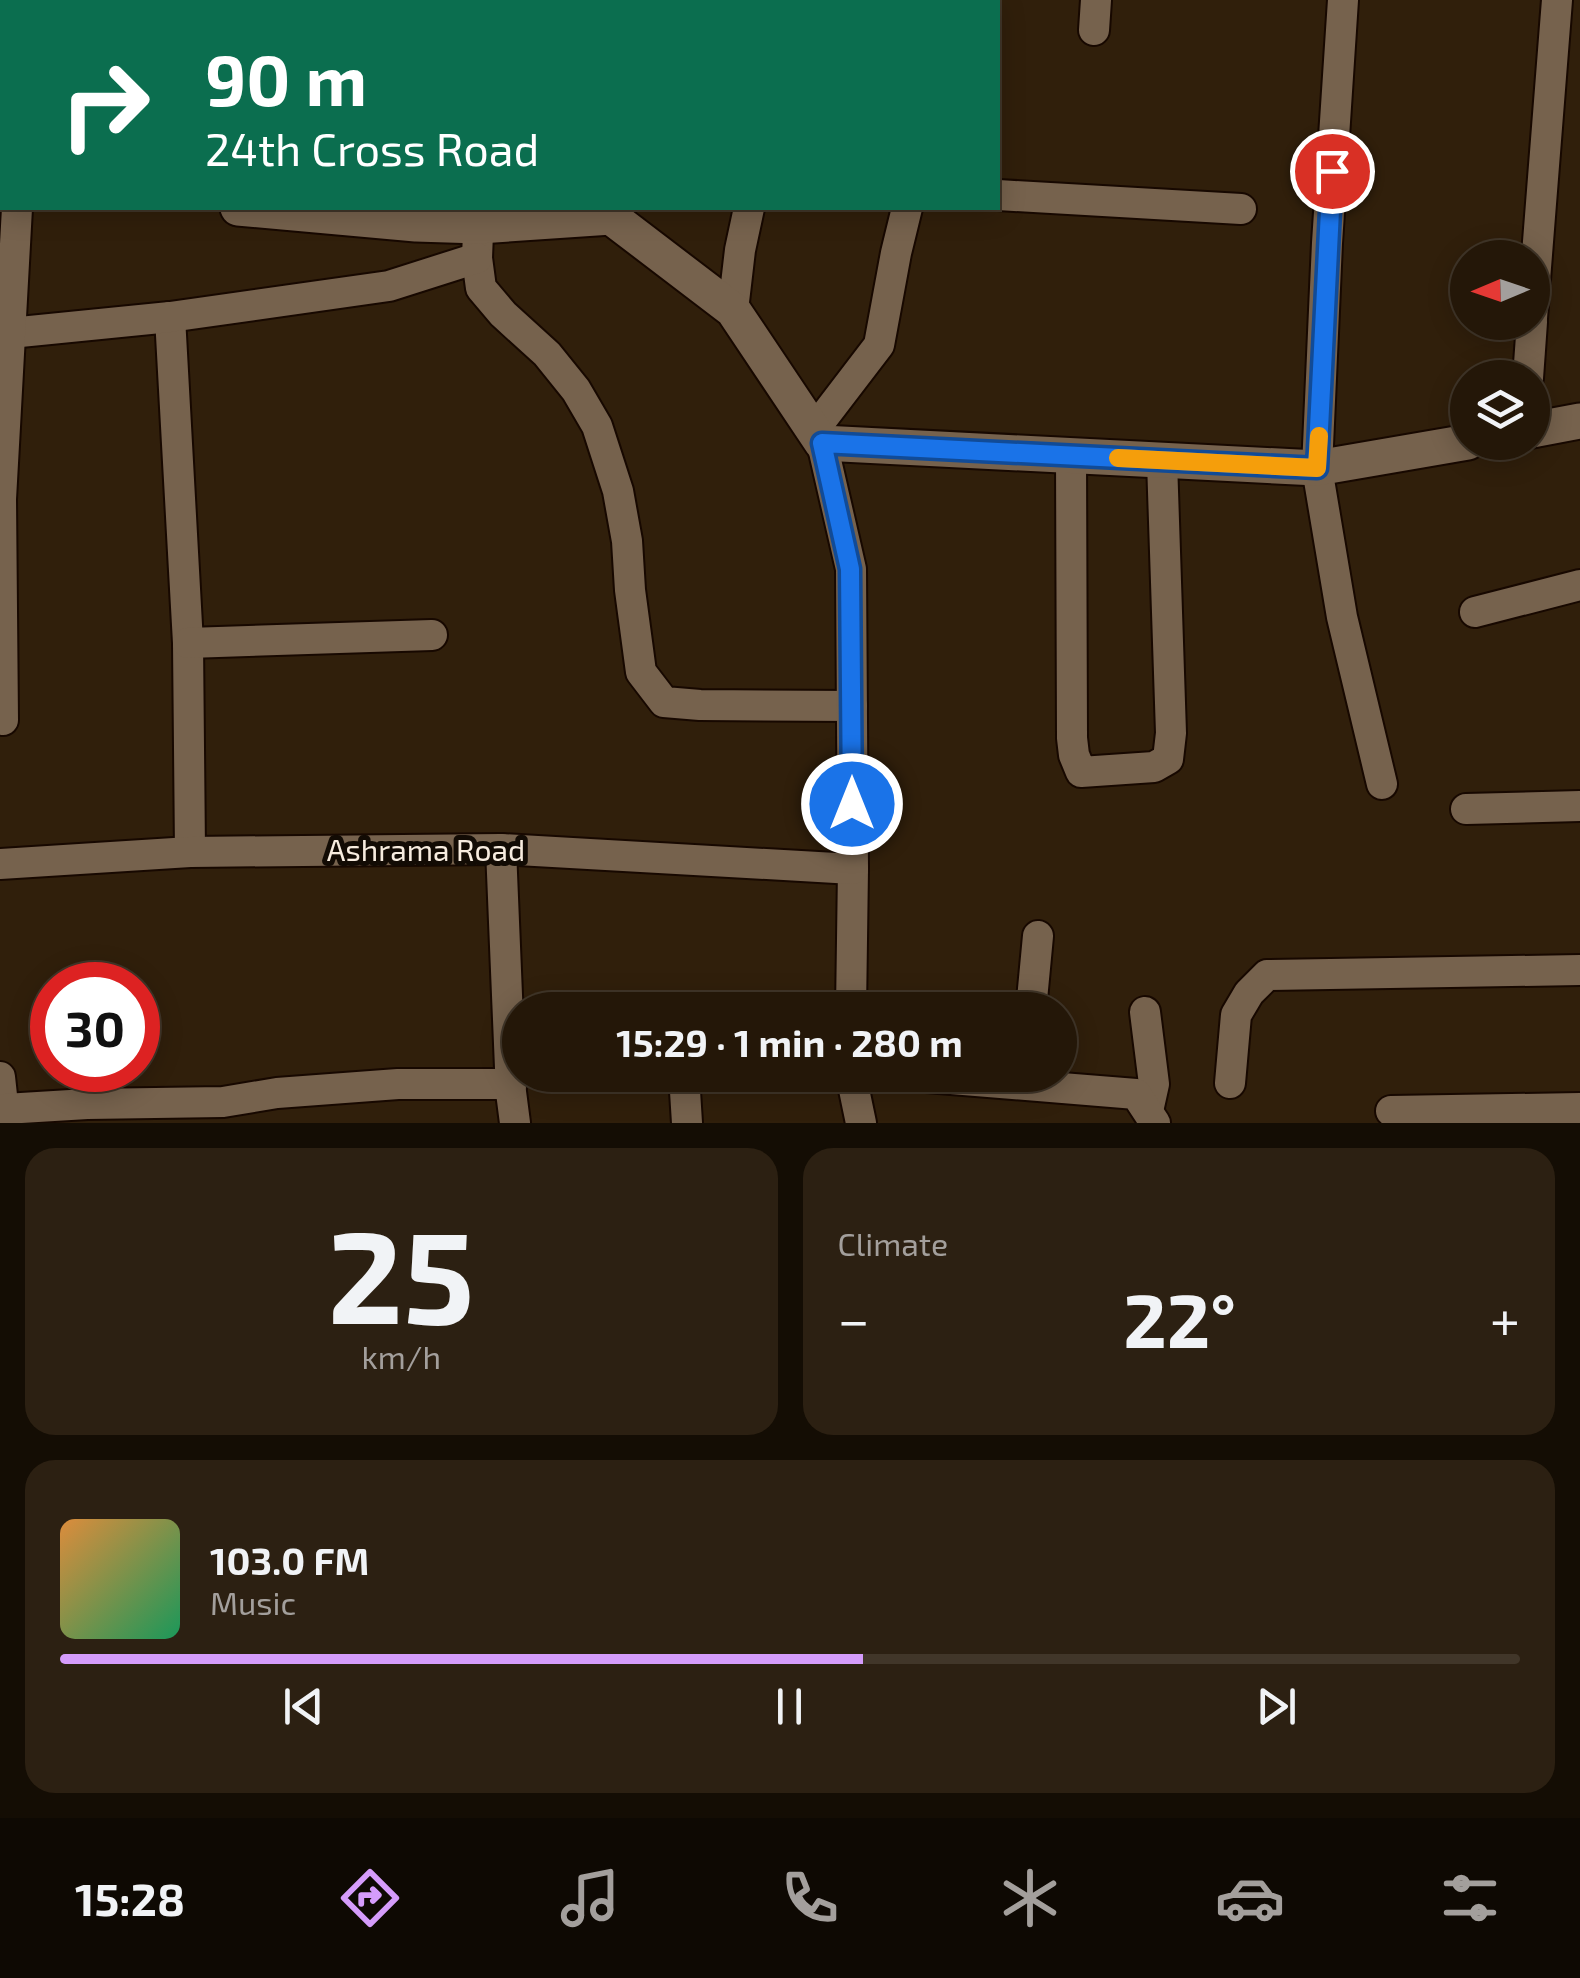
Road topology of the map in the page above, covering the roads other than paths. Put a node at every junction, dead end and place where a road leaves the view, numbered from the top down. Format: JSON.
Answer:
{"nodes":[{"id":1,"x":1343,"y":0,"type":"edge"},
{"id":2,"x":1558,"y":0,"type":"edge"},
{"id":3,"x":1000,"y":195,"type":"edge"},
{"id":4,"x":1241,"y":209,"type":"dead end"},
{"id":5,"x":17,"y":210,"type":"edge"},
{"id":6,"x":266,"y":210,"type":"edge"},
{"id":7,"x":749,"y":210,"type":"edge"},
{"id":8,"x":907,"y":210,"type":"edge"},
{"id":9,"x":478,"y":230,"type":"edge"},
{"id":10,"x":1538,"y":240,"type":"edge"},
{"id":11,"x":734,"y":310,"type":"junction"},
{"id":12,"x":170,"y":317,"type":"junction"},
{"id":13,"x":5,"y":332,"type":"edge"},
{"id":14,"x":1580,"y":421,"type":"edge"},
{"id":15,"x":1550,"y":427,"type":"edge"},
{"id":16,"x":818,"y":437,"type":"junction"},
{"id":17,"x":1450,"y":445,"type":"edge"},
{"id":18,"x":1070,"y":456,"type":"junction"},
{"id":19,"x":1162,"y":460,"type":"junction"},
{"id":20,"x":1317,"y":468,"type":"junction"},
{"id":21,"x":1,"y":499,"type":"edge"},
{"id":22,"x":1580,"y":585,"type":"edge"},
{"id":23,"x":1,"y":612,"type":"edge"},
{"id":24,"x":1475,"y":612,"type":"dead end"},
{"id":25,"x":432,"y":636,"type":"dead end"},
{"id":26,"x":188,"y":642,"type":"junction"},
{"id":27,"x":852,"y":706,"type":"junction"},
{"id":28,"x":3,"y":720,"type":"dead end"},
{"id":29,"x":1382,"y":784,"type":"dead end"},
{"id":30,"x":1580,"y":806,"type":"edge"},
{"id":31,"x":1466,"y":809,"type":"dead end"},
{"id":32,"x":501,"y":849,"type":"junction"},
{"id":33,"x":190,"y":852,"type":"junction"},
{"id":34,"x":0,"y":864,"type":"edge"},
{"id":35,"x":853,"y":869,"type":"junction"},
{"id":36,"x":1038,"y":936,"type":"dead end"},
{"id":37,"x":1580,"y":970,"type":"edge"},
{"id":38,"x":507,"y":992,"type":"edge"},
{"id":39,"x":850,"y":992,"type":"edge"},
{"id":40,"x":1033,"y":992,"type":"edge"},
{"id":41,"x":1145,"y":1012,"type":"dead end"},
{"id":42,"x":0,"y":1078,"type":"edge"},
{"id":43,"x":1230,"y":1082,"type":"dead end"},
{"id":44,"x":502,"y":1084,"type":"edge"},
{"id":45,"x":1077,"y":1087,"type":"edge"},
{"id":46,"x":512,"y":1092,"type":"edge"},
{"id":47,"x":685,"y":1092,"type":"edge"},
{"id":48,"x":855,"y":1092,"type":"edge"},
{"id":49,"x":1580,"y":1108,"type":"edge"},
{"id":50,"x":1391,"y":1110,"type":"dead end"},
{"id":51,"x":5,"y":1116,"type":"edge"},
{"id":52,"x":1152,"y":1117,"type":"edge"},
{"id":53,"x":515,"y":1123,"type":"edge"},
{"id":54,"x":687,"y":1123,"type":"edge"},
{"id":55,"x":861,"y":1123,"type":"edge"}],
"edges":[{"from":1,"to":20,"type":"street"},
{"from":2,"to":10,"type":"street"},
{"from":3,"to":4,"type":"street"},
{"from":5,"to":13,"type":"street"},
{"from":6,"to":9,"type":"street"},
{"from":7,"to":11,"type":"street"},
{"from":8,"to":16,"type":"street"},
{"from":9,"to":11,"type":"street"},
{"from":9,"to":12,"type":"street"},
{"from":9,"to":27,"type":"street"},
{"from":11,"to":16,"type":"street"},
{"from":12,"to":13,"type":"street"},
{"from":12,"to":26,"type":"street"},
{"from":13,"to":21,"type":"street"},
{"from":14,"to":15,"type":"street"},
{"from":16,"to":18,"type":"street"},
{"from":16,"to":27,"type":"street"},
{"from":17,"to":20,"type":"street"},
{"from":18,"to":19,"type":"street"},
{"from":18,"to":19,"type":"street"},
{"from":19,"to":20,"type":"street"},
{"from":20,"to":29,"type":"street"},
{"from":21,"to":23,"type":"street"},
{"from":22,"to":24,"type":"street"},
{"from":23,"to":28,"type":"street"},
{"from":25,"to":26,"type":"street"},
{"from":26,"to":33,"type":"street"},
{"from":27,"to":35,"type":"street"},
{"from":30,"to":31,"type":"street"},
{"from":32,"to":33,"type":"street","name":"Ashrama Road"},
{"from":32,"to":35,"type":"street","name":"Ashrama Road"},
{"from":32,"to":38,"type":"street"},
{"from":33,"to":34,"type":"street","name":"Ashrama Road"},
{"from":35,"to":39,"type":"street"},
{"from":36,"to":40,"type":"street"},
{"from":37,"to":43,"type":"street"},
{"from":41,"to":52,"type":"street"},
{"from":42,"to":51,"type":"street"},
{"from":44,"to":51,"type":"street"},
{"from":45,"to":52,"type":"street"},
{"from":46,"to":53,"type":"street"},
{"from":47,"to":54,"type":"street"},
{"from":48,"to":55,"type":"street"},
{"from":49,"to":50,"type":"street"}]}
